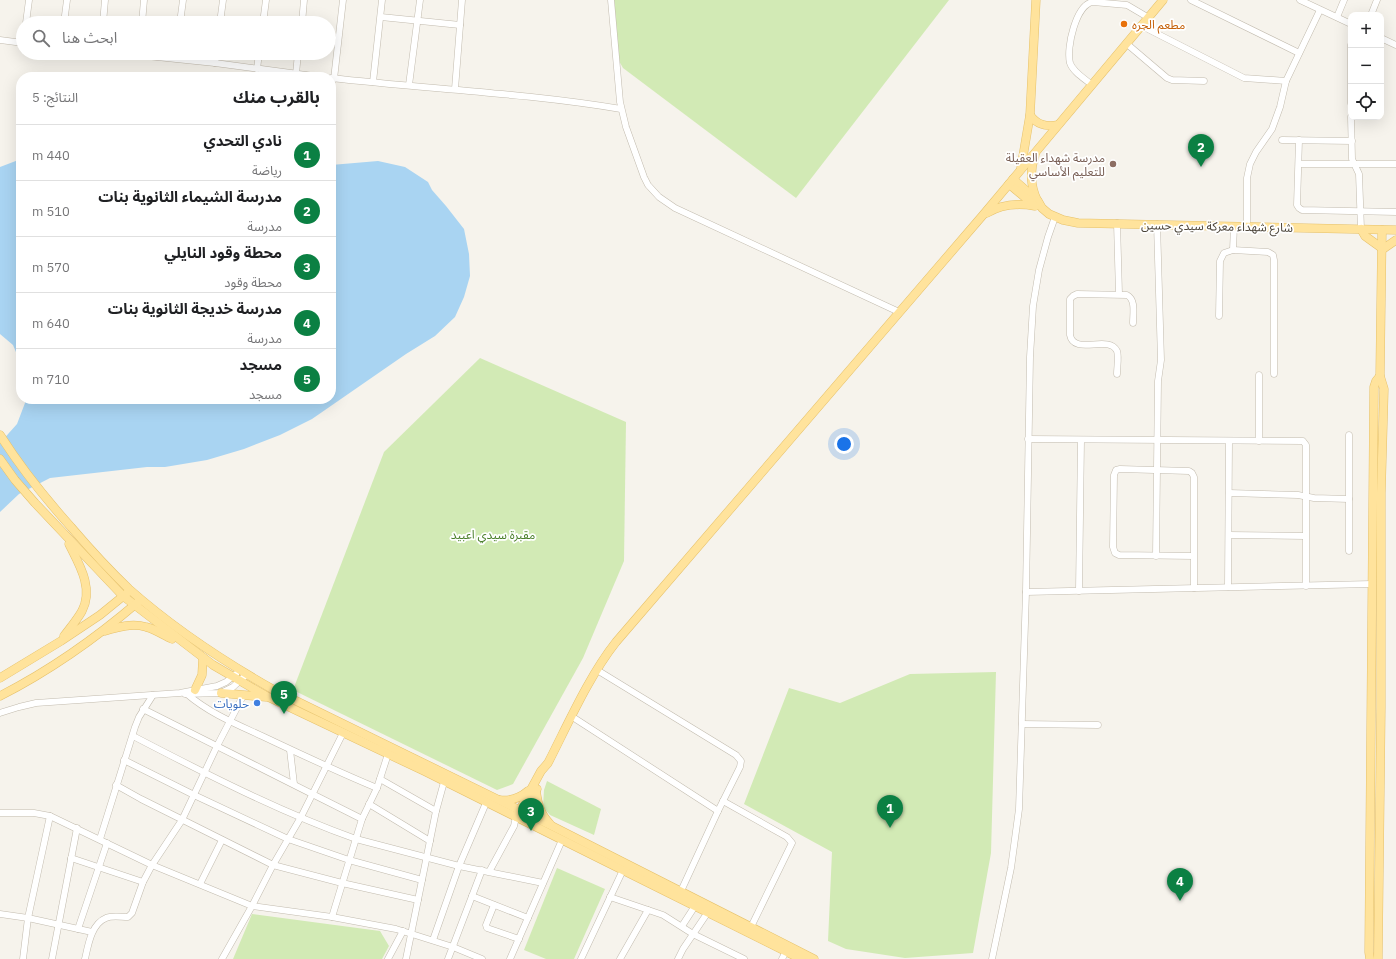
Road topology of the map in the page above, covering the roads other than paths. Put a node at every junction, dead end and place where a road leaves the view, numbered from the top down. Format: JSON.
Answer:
{"nodes":[{"id":1,"x":29,"y":0,"type":"edge"},
{"id":2,"x":67,"y":0,"type":"edge"},
{"id":3,"x":106,"y":0,"type":"edge"},
{"id":4,"x":144,"y":0,"type":"edge"},
{"id":5,"x":183,"y":0,"type":"edge"},
{"id":6,"x":223,"y":0,"type":"edge"},
{"id":7,"x":266,"y":0,"type":"edge"},
{"id":8,"x":304,"y":0,"type":"edge"},
{"id":9,"x":343,"y":0,"type":"edge"},
{"id":10,"x":382,"y":0,"type":"edge"},
{"id":11,"x":420,"y":0,"type":"edge"},
{"id":12,"x":462,"y":0,"type":"edge"},
{"id":13,"x":610,"y":0,"type":"edge"},
{"id":14,"x":1036,"y":0,"type":"edge"},
{"id":15,"x":1163,"y":0,"type":"edge"},
{"id":16,"x":1192,"y":0,"type":"edge"},
{"id":17,"x":1300,"y":0,"type":"edge"},
{"id":18,"x":1344,"y":0,"type":"edge"},
{"id":19,"x":1377,"y":0,"type":"edge"},
{"id":20,"x":1320,"y":10,"type":"junction"},
{"id":21,"x":1373,"y":12,"type":"edge"},
{"id":22,"x":27,"y":16,"type":"edge"},
{"id":23,"x":65,"y":16,"type":"edge"},
{"id":24,"x":104,"y":16,"type":"edge"},
{"id":25,"x":143,"y":16,"type":"edge"},
{"id":26,"x":181,"y":16,"type":"edge"},
{"id":27,"x":221,"y":16,"type":"edge"},
{"id":28,"x":264,"y":16,"type":"edge"},
{"id":29,"x":303,"y":16,"type":"edge"},
{"id":30,"x":381,"y":17,"type":"junction"},
{"id":31,"x":1337,"y":17,"type":"junction"},
{"id":32,"x":1149,"y":18,"type":"junction"},
{"id":33,"x":418,"y":21,"type":"junction"},
{"id":34,"x":1348,"y":22,"type":"edge"},
{"id":35,"x":460,"y":25,"type":"junction"},
{"id":36,"x":1142,"y":26,"type":"junction"},
{"id":37,"x":1384,"y":39,"type":"edge"},
{"id":38,"x":0,"y":40,"type":"edge"},
{"id":39,"x":16,"y":42,"type":"edge"},
{"id":40,"x":1127,"y":44,"type":"junction"},
{"id":41,"x":1396,"y":44,"type":"edge"},
{"id":42,"x":1351,"y":48,"type":"edge"},
{"id":43,"x":1299,"y":53,"type":"junction"},
{"id":44,"x":336,"y":55,"type":"edge"},
{"id":45,"x":198,"y":60,"type":"edge"},
{"id":46,"x":215,"y":60,"type":"edge"},
{"id":47,"x":258,"y":60,"type":"edge"},
{"id":48,"x":297,"y":60,"type":"edge"},
{"id":49,"x":335,"y":60,"type":"edge"},
{"id":50,"x":215,"y":63,"type":"junction"},
{"id":51,"x":257,"y":69,"type":"junction"},
{"id":52,"x":280,"y":72,"type":"edge"},
{"id":53,"x":296,"y":72,"type":"edge"},
{"id":54,"x":334,"y":72,"type":"edge"},
{"id":55,"x":336,"y":78,"type":"edge"},
{"id":56,"x":1204,"y":81,"type":"dead end"},
{"id":57,"x":1286,"y":81,"type":"junction"},
{"id":58,"x":373,"y":82,"type":"junction"},
{"id":59,"x":1351,"y":84,"type":"edge"},
{"id":60,"x":409,"y":85,"type":"junction"},
{"id":61,"x":1092,"y":85,"type":"junction"},
{"id":62,"x":455,"y":89,"type":"junction"},
{"id":63,"x":621,"y":109,"type":"junction"},
{"id":64,"x":1030,"y":115,"type":"junction"},
{"id":65,"x":1351,"y":120,"type":"edge"},
{"id":66,"x":1058,"y":125,"type":"junction"},
{"id":67,"x":1282,"y":140,"type":"dead end"},
{"id":68,"x":1300,"y":140,"type":"junction"},
{"id":69,"x":1352,"y":141,"type":"junction"},
{"id":70,"x":1038,"y":149,"type":"junction"},
{"id":71,"x":1299,"y":164,"type":"junction"},
{"id":72,"x":1354,"y":164,"type":"junction"},
{"id":73,"x":1396,"y":164,"type":"edge"},
{"id":74,"x":1020,"y":171,"type":"junction"},
{"id":75,"x":1011,"y":182,"type":"junction"},
{"id":76,"x":1038,"y":205,"type":"junction"},
{"id":77,"x":1360,"y":211,"type":"junction"},
{"id":78,"x":1396,"y":212,"type":"edge"},
{"id":79,"x":983,"y":215,"type":"junction"},
{"id":80,"x":1055,"y":217,"type":"junction"},
{"id":81,"x":1117,"y":223,"type":"junction"},
{"id":82,"x":1157,"y":224,"type":"junction"},
{"id":83,"x":1234,"y":226,"type":"junction"},
{"id":84,"x":1247,"y":227,"type":"junction"},
{"id":85,"x":1361,"y":229,"type":"junction"},
{"id":86,"x":1382,"y":230,"type":"junction"},
{"id":87,"x":1396,"y":230,"type":"edge"},
{"id":88,"x":1396,"y":240,"type":"edge"},
{"id":89,"x":1383,"y":249,"type":"junction"},
{"id":90,"x":1233,"y":250,"type":"junction"},
{"id":91,"x":1119,"y":294,"type":"junction"},
{"id":92,"x":899,"y":312,"type":"junction"},
{"id":93,"x":1219,"y":316,"type":"dead end"},
{"id":94,"x":1133,"y":323,"type":"dead end"},
{"id":95,"x":1117,"y":374,"type":"dead end"},
{"id":96,"x":1274,"y":374,"type":"dead end"},
{"id":97,"x":1259,"y":375,"type":"dead end"},
{"id":98,"x":1380,"y":376,"type":"junction"},
{"id":99,"x":0,"y":435,"type":"edge"},
{"id":100,"x":1349,"y":435,"type":"dead end"},
{"id":101,"x":1028,"y":439,"type":"junction"},
{"id":102,"x":1081,"y":440,"type":"junction"},
{"id":103,"x":1157,"y":440,"type":"junction"},
{"id":104,"x":1229,"y":441,"type":"junction"},
{"id":105,"x":1259,"y":441,"type":"junction"},
{"id":106,"x":0,"y":459,"type":"edge"},
{"id":107,"x":1156,"y":470,"type":"junction"},
{"id":108,"x":1229,"y":494,"type":"junction"},
{"id":109,"x":1305,"y":496,"type":"junction"},
{"id":110,"x":1349,"y":500,"type":"junction"},
{"id":111,"x":63,"y":533,"type":"junction"},
{"id":112,"x":1228,"y":535,"type":"junction"},
{"id":113,"x":1306,"y":536,"type":"junction"},
{"id":114,"x":1349,"y":551,"type":"dead end"},
{"id":115,"x":1156,"y":556,"type":"junction"},
{"id":116,"x":1194,"y":556,"type":"junction"},
{"id":117,"x":1372,"y":584,"type":"junction"},
{"id":118,"x":1306,"y":586,"type":"junction"},
{"id":119,"x":1194,"y":588,"type":"junction"},
{"id":120,"x":1228,"y":588,"type":"junction"},
{"id":121,"x":130,"y":589,"type":"junction"},
{"id":122,"x":1079,"y":591,"type":"junction"},
{"id":123,"x":1026,"y":592,"type":"junction"},
{"id":124,"x":123,"y":596,"type":"junction"},
{"id":125,"x":142,"y":598,"type":"junction"},
{"id":126,"x":134,"y":605,"type":"junction"},
{"id":127,"x":101,"y":632,"type":"junction"},
{"id":128,"x":61,"y":641,"type":"junction"},
{"id":129,"x":185,"y":644,"type":"junction"},
{"id":130,"x":203,"y":658,"type":"junction"},
{"id":131,"x":597,"y":670,"type":"junction"},
{"id":132,"x":243,"y":672,"type":"junction"},
{"id":133,"x":0,"y":678,"type":"edge"},
{"id":134,"x":237,"y":679,"type":"junction"},
{"id":135,"x":195,"y":690,"type":"junction"},
{"id":136,"x":180,"y":693,"type":"junction"},
{"id":137,"x":221,"y":693,"type":"junction"},
{"id":138,"x":186,"y":694,"type":"junction"},
{"id":139,"x":153,"y":695,"type":"junction"},
{"id":140,"x":0,"y":696,"type":"edge"},
{"id":141,"x":244,"y":696,"type":"junction"},
{"id":142,"x":268,"y":697,"type":"junction"},
{"id":143,"x":143,"y":710,"type":"junction"},
{"id":144,"x":0,"y":713,"type":"edge"},
{"id":145,"x":571,"y":716,"type":"junction"},
{"id":146,"x":230,"y":721,"type":"junction"},
{"id":147,"x":1022,"y":724,"type":"junction"},
{"id":148,"x":1098,"y":725,"type":"dead end"},
{"id":149,"x":343,"y":733,"type":"junction"},
{"id":150,"x":132,"y":736,"type":"junction"},
{"id":151,"x":217,"y":746,"type":"junction"},
{"id":152,"x":290,"y":750,"type":"junction"},
{"id":153,"x":388,"y":754,"type":"junction"},
{"id":154,"x":124,"y":760,"type":"junction"},
{"id":155,"x":327,"y":767,"type":"junction"},
{"id":156,"x":204,"y":773,"type":"junction"},
{"id":157,"x":380,"y":779,"type":"junction"},
{"id":158,"x":444,"y":782,"type":"junction"},
{"id":159,"x":294,"y":784,"type":"junction"},
{"id":160,"x":116,"y":785,"type":"junction"},
{"id":161,"x":377,"y":788,"type":"junction"},
{"id":162,"x":534,"y":789,"type":"junction"},
{"id":163,"x":313,"y":793,"type":"junction"},
{"id":164,"x":194,"y":795,"type":"junction"},
{"id":165,"x":498,"y":800,"type":"junction"},
{"id":166,"x":723,"y":801,"type":"junction"},
{"id":167,"x":486,"y":803,"type":"junction"},
{"id":168,"x":369,"y":804,"type":"junction"},
{"id":169,"x":436,"y":811,"type":"junction"},
{"id":170,"x":718,"y":811,"type":"junction"},
{"id":171,"x":0,"y":813,"type":"edge"},
{"id":172,"x":520,"y":815,"type":"junction"},
{"id":173,"x":50,"y":816,"type":"junction"},
{"id":174,"x":300,"y":817,"type":"junction"},
{"id":175,"x":362,"y":819,"type":"junction"},
{"id":176,"x":182,"y":820,"type":"junction"},
{"id":177,"x":552,"y":826,"type":"junction"},
{"id":178,"x":77,"y":828,"type":"junction"},
{"id":179,"x":100,"y":839,"type":"junction"},
{"id":180,"x":288,"y":839,"type":"junction"},
{"id":181,"x":356,"y":839,"type":"junction"},
{"id":182,"x":222,"y":840,"type":"junction"},
{"id":183,"x":562,"y":840,"type":"junction"},
{"id":184,"x":430,"y":841,"type":"junction"},
{"id":185,"x":107,"y":843,"type":"junction"},
{"id":186,"x":427,"y":857,"type":"junction"},
{"id":187,"x":71,"y":858,"type":"junction"},
{"id":188,"x":349,"y":860,"type":"junction"},
{"id":189,"x":152,"y":865,"type":"junction"},
{"id":190,"x":273,"y":865,"type":"junction"},
{"id":191,"x":459,"y":866,"type":"junction"},
{"id":192,"x":98,"y":867,"type":"junction"},
{"id":193,"x":482,"y":870,"type":"junction"},
{"id":194,"x":623,"y":870,"type":"junction"},
{"id":195,"x":489,"y":872,"type":"junction"},
{"id":196,"x":422,"y":880,"type":"junction"},
{"id":197,"x":143,"y":882,"type":"junction"},
{"id":198,"x":342,"y":883,"type":"junction"},
{"id":199,"x":543,"y":883,"type":"junction"},
{"id":200,"x":200,"y":884,"type":"junction"},
{"id":201,"x":681,"y":892,"type":"junction"},
{"id":202,"x":472,"y":896,"type":"junction"},
{"id":203,"x":610,"y":897,"type":"junction"},
{"id":204,"x":418,"y":900,"type":"junction"},
{"id":205,"x":494,"y":905,"type":"junction"},
{"id":206,"x":252,"y":906,"type":"junction"},
{"id":207,"x":695,"y":906,"type":"junction"},
{"id":208,"x":648,"y":910,"type":"junction"},
{"id":209,"x":708,"y":912,"type":"junction"},
{"id":210,"x":0,"y":914,"type":"edge"},
{"id":211,"x":332,"y":917,"type":"junction"},
{"id":212,"x":28,"y":918,"type":"junction"},
{"id":213,"x":528,"y":918,"type":"junction"},
{"id":214,"x":58,"y":925,"type":"junction"},
{"id":215,"x":682,"y":926,"type":"junction"},
{"id":216,"x":751,"y":927,"type":"junction"},
{"id":217,"x":78,"y":929,"type":"junction"},
{"id":218,"x":403,"y":931,"type":"junction"},
{"id":219,"x":92,"y":932,"type":"junction"},
{"id":220,"x":411,"y":934,"type":"junction"},
{"id":221,"x":693,"y":934,"type":"junction"},
{"id":222,"x":519,"y":939,"type":"junction"},
{"id":223,"x":433,"y":940,"type":"junction"},
{"id":224,"x":453,"y":947,"type":"junction"},
{"id":225,"x":1378,"y":950,"type":"junction"},
{"id":226,"x":784,"y":955,"type":"edge"},
{"id":227,"x":735,"y":957,"type":"edge"},
{"id":228,"x":807,"y":958,"type":"edge"},
{"id":229,"x":1369,"y":958,"type":"edge"},
{"id":230,"x":23,"y":959,"type":"edge"},
{"id":231,"x":52,"y":959,"type":"edge"},
{"id":232,"x":85,"y":959,"type":"edge"},
{"id":233,"x":222,"y":959,"type":"edge"},
{"id":234,"x":388,"y":959,"type":"edge"},
{"id":235,"x":406,"y":959,"type":"edge"},
{"id":236,"x":448,"y":959,"type":"edge"},
{"id":237,"x":482,"y":959,"type":"edge"},
{"id":238,"x":510,"y":959,"type":"edge"},
{"id":239,"x":581,"y":959,"type":"edge"},
{"id":240,"x":620,"y":959,"type":"edge"},
{"id":241,"x":678,"y":959,"type":"edge"},
{"id":242,"x":744,"y":959,"type":"edge"},
{"id":243,"x":823,"y":959,"type":"edge"},
{"id":244,"x":992,"y":959,"type":"edge"},
{"id":245,"x":1378,"y":959,"type":"edge"},
{"id":246,"x":1382,"y":959,"type":"edge"}],
"edges":[{"from":1,"to":22,"type":"street"},
{"from":2,"to":23,"type":"street"},
{"from":3,"to":24,"type":"street"},
{"from":4,"to":25,"type":"street"},
{"from":5,"to":26,"type":"street"},
{"from":6,"to":27,"type":"street"},
{"from":7,"to":28,"type":"street"},
{"from":8,"to":29,"type":"street"},
{"from":9,"to":44,"type":"street"},
{"from":10,"to":30,"type":"street"},
{"from":11,"to":33,"type":"street"},
{"from":12,"to":35,"type":"street"},
{"from":13,"to":63,"type":"street"},
{"from":14,"to":64,"type":"main road"},
{"from":15,"to":32,"type":"main road"},
{"from":16,"to":43,"type":"street"},
{"from":17,"to":20,"type":"street"},
{"from":18,"to":31,"type":"street"},
{"from":19,"to":21,"type":"street"},
{"from":20,"to":31,"type":"street"},
{"from":20,"to":43,"type":"street"},
{"from":30,"to":33,"type":"street"},
{"from":30,"to":58,"type":"street"},
{"from":31,"to":34,"type":"street"},
{"from":32,"to":36,"type":"main road"},
{"from":32,"to":61,"type":"street"},
{"from":33,"to":35,"type":"street"},
{"from":33,"to":60,"type":"street"},
{"from":35,"to":62,"type":"street"},
{"from":36,"to":40,"type":"main road"},
{"from":36,"to":57,"type":"street"},
{"from":37,"to":41,"type":"street"},
{"from":38,"to":39,"type":"street"},
{"from":40,"to":56,"type":"street"},
{"from":40,"to":61,"type":"main road"},
{"from":42,"to":59,"type":"street"},
{"from":43,"to":57,"type":"street"},
{"from":45,"to":50,"type":"street"},
{"from":46,"to":50,"type":"street"},
{"from":47,"to":51,"type":"street"},
{"from":48,"to":53,"type":"street"},
{"from":49,"to":54,"type":"street"},
{"from":50,"to":51,"type":"street"},
{"from":51,"to":52,"type":"street"},
{"from":55,"to":58,"type":"street"},
{"from":57,"to":84,"type":"street"},
{"from":58,"to":60,"type":"street"},
{"from":60,"to":62,"type":"street"},
{"from":61,"to":66,"type":"main road"},
{"from":62,"to":63,"type":"street"},
{"from":63,"to":92,"type":"street"},
{"from":64,"to":66,"type":"main road"},
{"from":64,"to":74,"type":"main road"},
{"from":65,"to":69,"type":"street"},
{"from":66,"to":70,"type":"main road"},
{"from":67,"to":68,"type":"street"},
{"from":68,"to":69,"type":"street"},
{"from":68,"to":71,"type":"street"},
{"from":69,"to":72,"type":"street"},
{"from":70,"to":74,"type":"main road"},
{"from":70,"to":76,"type":"main road"},
{"from":71,"to":72,"type":"street"},
{"from":71,"to":77,"type":"street"},
{"from":72,"to":73,"type":"street"},
{"from":72,"to":77,"type":"street"},
{"from":74,"to":75,"type":"main road"},
{"from":75,"to":76,"type":"main road","name":"شارع شهداء معركة سيدي حسين"},
{"from":75,"to":79,"type":"main road"},
{"from":76,"to":79,"type":"main road"},
{"from":76,"to":80,"type":"main road","name":"شارع شهداء معركة سيدي حسين"},
{"from":77,"to":78,"type":"street"},
{"from":77,"to":85,"type":"street"},
{"from":79,"to":92,"type":"main road"},
{"from":80,"to":81,"type":"main road","name":"شارع شهداء معركة سيدي حسين"},
{"from":80,"to":101,"type":"street"},
{"from":81,"to":82,"type":"main road","name":"شارع شهداء معركة سيدي حسين"},
{"from":81,"to":91,"type":"street"},
{"from":82,"to":83,"type":"main road","name":"شارع شهداء معركة سيدي حسين"},
{"from":82,"to":103,"type":"street"},
{"from":83,"to":84,"type":"main road","name":"شارع شهداء معركة سيدي حسين"},
{"from":83,"to":90,"type":"street"},
{"from":84,"to":85,"type":"main road","name":"شارع شهداء معركة سيدي حسين"},
{"from":85,"to":86,"type":"main road","name":"شارع شهداء معركة سيدي حسين"},
{"from":85,"to":89,"type":"main road"},
{"from":86,"to":87,"type":"main road","name":"شارع شهداء معركة سيدي حسين"},
{"from":86,"to":89,"type":"main road"},
{"from":88,"to":89,"type":"main road"},
{"from":89,"to":98,"type":"main road"},
{"from":90,"to":93,"type":"street"},
{"from":90,"to":96,"type":"street"},
{"from":91,"to":94,"type":"street"},
{"from":91,"to":95,"type":"street"},
{"from":92,"to":131,"type":"main road"},
{"from":97,"to":105,"type":"street"},
{"from":98,"to":117,"type":"main road"},
{"from":98,"to":225,"type":"main road"},
{"from":99,"to":121,"type":"main road"},
{"from":100,"to":110,"type":"street"},
{"from":101,"to":102,"type":"street"},
{"from":101,"to":123,"type":"street"},
{"from":102,"to":103,"type":"street"},
{"from":102,"to":122,"type":"street"},
{"from":103,"to":104,"type":"street"},
{"from":103,"to":107,"type":"street"},
{"from":104,"to":105,"type":"street"},
{"from":104,"to":108,"type":"street"},
{"from":105,"to":109,"type":"street"},
{"from":106,"to":111,"type":"main road"},
{"from":107,"to":115,"type":"street"},
{"from":107,"to":115,"type":"street"},
{"from":107,"to":116,"type":"street"},
{"from":108,"to":109,"type":"street"},
{"from":108,"to":112,"type":"street"},
{"from":109,"to":110,"type":"street"},
{"from":109,"to":113,"type":"street"},
{"from":110,"to":114,"type":"street"},
{"from":111,"to":124,"type":"main road"},
{"from":111,"to":128,"type":"main road"},
{"from":112,"to":113,"type":"street"},
{"from":112,"to":120,"type":"street"},
{"from":113,"to":118,"type":"street"},
{"from":115,"to":116,"type":"street"},
{"from":116,"to":119,"type":"street"},
{"from":117,"to":118,"type":"street"},
{"from":117,"to":229,"type":"main road"},
{"from":118,"to":120,"type":"street"},
{"from":119,"to":120,"type":"street"},
{"from":119,"to":122,"type":"street"},
{"from":121,"to":124,"type":"main road"},
{"from":121,"to":125,"type":"main road"},
{"from":122,"to":123,"type":"street"},
{"from":123,"to":147,"type":"street"},
{"from":124,"to":126,"type":"main road"},
{"from":124,"to":128,"type":"main road"},
{"from":125,"to":126,"type":"main road"},
{"from":125,"to":132,"type":"main road"},
{"from":126,"to":127,"type":"main road"},
{"from":126,"to":129,"type":"main road"},
{"from":127,"to":129,"type":"main road"},
{"from":127,"to":140,"type":"main road"},
{"from":128,"to":133,"type":"main road"},
{"from":129,"to":130,"type":"main road"},
{"from":130,"to":134,"type":"main road"},
{"from":130,"to":135,"type":"main road"},
{"from":131,"to":145,"type":"main road"},
{"from":131,"to":166,"type":"street"},
{"from":132,"to":134,"type":"street"},
{"from":132,"to":165,"type":"main road"},
{"from":134,"to":135,"type":"street"},
{"from":134,"to":137,"type":"street"},
{"from":134,"to":142,"type":"main road"},
{"from":135,"to":136,"type":"street"},
{"from":136,"to":138,"type":"street"},
{"from":136,"to":139,"type":"street"},
{"from":137,"to":138,"type":"street"},
{"from":137,"to":141,"type":"main road"},
{"from":138,"to":146,"type":"street"},
{"from":139,"to":143,"type":"street"},
{"from":139,"to":144,"type":"street"},
{"from":141,"to":142,"type":"main road"},
{"from":141,"to":146,"type":"street"},
{"from":142,"to":149,"type":"main road"},
{"from":143,"to":150,"type":"street"},
{"from":143,"to":151,"type":"street"},
{"from":145,"to":162,"type":"main road"},
{"from":145,"to":170,"type":"street"},
{"from":146,"to":151,"type":"street"},
{"from":146,"to":152,"type":"street"},
{"from":147,"to":148,"type":"street"},
{"from":147,"to":244,"type":"street"},
{"from":149,"to":153,"type":"main road"},
{"from":149,"to":155,"type":"street"},
{"from":150,"to":154,"type":"street"},
{"from":150,"to":156,"type":"street"},
{"from":151,"to":156,"type":"street"},
{"from":151,"to":159,"type":"street"},
{"from":152,"to":155,"type":"street"},
{"from":152,"to":159,"type":"street"},
{"from":153,"to":157,"type":"street"},
{"from":153,"to":158,"type":"main road"},
{"from":154,"to":160,"type":"street"},
{"from":154,"to":164,"type":"street"},
{"from":155,"to":161,"type":"street"},
{"from":155,"to":163,"type":"street"},
{"from":156,"to":164,"type":"street"},
{"from":156,"to":174,"type":"street"},
{"from":157,"to":161,"type":"street"},
{"from":157,"to":169,"type":"street"},
{"from":158,"to":167,"type":"main road"},
{"from":158,"to":169,"type":"street"},
{"from":159,"to":163,"type":"street"},
{"from":160,"to":176,"type":"street"},
{"from":160,"to":179,"type":"street"},
{"from":161,"to":168,"type":"street"},
{"from":162,"to":165,"type":"main road"},
{"from":162,"to":172,"type":"main road"},
{"from":162,"to":177,"type":"main road"},
{"from":163,"to":174,"type":"street"},
{"from":163,"to":175,"type":"street"},
{"from":164,"to":176,"type":"street"},
{"from":164,"to":180,"type":"street"},
{"from":165,"to":172,"type":"main road"},
{"from":166,"to":170,"type":"street"},
{"from":166,"to":216,"type":"street"},
{"from":167,"to":172,"type":"main road"},
{"from":167,"to":191,"type":"street"},
{"from":168,"to":175,"type":"street"},
{"from":168,"to":184,"type":"street"},
{"from":169,"to":184,"type":"street"},
{"from":170,"to":201,"type":"street"},
{"from":171,"to":173,"type":"street"},
{"from":172,"to":177,"type":"main road"},
{"from":172,"to":183,"type":"main road"},
{"from":172,"to":195,"type":"street"},
{"from":173,"to":178,"type":"street"},
{"from":173,"to":212,"type":"street"},
{"from":174,"to":180,"type":"street"},
{"from":174,"to":181,"type":"street"},
{"from":175,"to":181,"type":"street"},
{"from":176,"to":182,"type":"street"},
{"from":176,"to":189,"type":"street"},
{"from":177,"to":201,"type":"main road"},
{"from":178,"to":179,"type":"street"},
{"from":178,"to":187,"type":"street"},
{"from":179,"to":185,"type":"street"},
{"from":180,"to":188,"type":"street"},
{"from":180,"to":190,"type":"street"},
{"from":181,"to":186,"type":"street"},
{"from":181,"to":188,"type":"street"},
{"from":182,"to":190,"type":"street"},
{"from":182,"to":200,"type":"street"},
{"from":183,"to":194,"type":"main road"},
{"from":183,"to":199,"type":"street"},
{"from":184,"to":186,"type":"street"},
{"from":185,"to":189,"type":"street"},
{"from":185,"to":192,"type":"street"},
{"from":186,"to":191,"type":"street"},
{"from":186,"to":196,"type":"street"},
{"from":187,"to":192,"type":"street"},
{"from":187,"to":214,"type":"street"},
{"from":188,"to":196,"type":"street"},
{"from":188,"to":198,"type":"street"},
{"from":189,"to":197,"type":"street"},
{"from":189,"to":200,"type":"street"},
{"from":190,"to":198,"type":"street"},
{"from":190,"to":206,"type":"street"},
{"from":191,"to":193,"type":"street"},
{"from":191,"to":223,"type":"street"},
{"from":192,"to":197,"type":"street"},
{"from":192,"to":217,"type":"street"},
{"from":193,"to":195,"type":"street"},
{"from":193,"to":202,"type":"street"},
{"from":194,"to":203,"type":"street"},
{"from":194,"to":207,"type":"main road"},
{"from":195,"to":199,"type":"street"},
{"from":196,"to":204,"type":"street"},
{"from":197,"to":219,"type":"street"},
{"from":198,"to":204,"type":"street"},
{"from":198,"to":211,"type":"street"},
{"from":199,"to":213,"type":"street"},
{"from":200,"to":206,"type":"street"},
{"from":201,"to":216,"type":"main road"},
{"from":202,"to":205,"type":"street"},
{"from":202,"to":224,"type":"street"},
{"from":203,"to":208,"type":"street"},
{"from":203,"to":239,"type":"street"},
{"from":204,"to":220,"type":"street"},
{"from":205,"to":213,"type":"street"},
{"from":205,"to":222,"type":"street"},
{"from":206,"to":211,"type":"street"},
{"from":206,"to":233,"type":"street"},
{"from":207,"to":209,"type":"main road"},
{"from":207,"to":215,"type":"street"},
{"from":208,"to":215,"type":"street"},
{"from":208,"to":240,"type":"street"},
{"from":209,"to":221,"type":"street"},
{"from":209,"to":226,"type":"main road"},
{"from":210,"to":212,"type":"street"},
{"from":211,"to":218,"type":"street"},
{"from":212,"to":214,"type":"street"},
{"from":212,"to":230,"type":"street"},
{"from":213,"to":222,"type":"street"},
{"from":214,"to":217,"type":"street"},
{"from":214,"to":231,"type":"street"},
{"from":215,"to":221,"type":"street"},
{"from":216,"to":228,"type":"main road"},
{"from":217,"to":219,"type":"street"},
{"from":218,"to":220,"type":"street"},
{"from":218,"to":234,"type":"street"},
{"from":219,"to":232,"type":"street"},
{"from":220,"to":223,"type":"street"},
{"from":220,"to":235,"type":"street"},
{"from":221,"to":227,"type":"street"},
{"from":221,"to":241,"type":"street"},
{"from":222,"to":238,"type":"street"},
{"from":223,"to":224,"type":"street"},
{"from":224,"to":236,"type":"street"},
{"from":224,"to":237,"type":"street"},
{"from":225,"to":245,"type":"main road"},
{"from":225,"to":246,"type":"main road"},
{"from":226,"to":228,"type":"main road"},
{"from":227,"to":242,"type":"street"},
{"from":228,"to":243,"type":"main road"}]}
